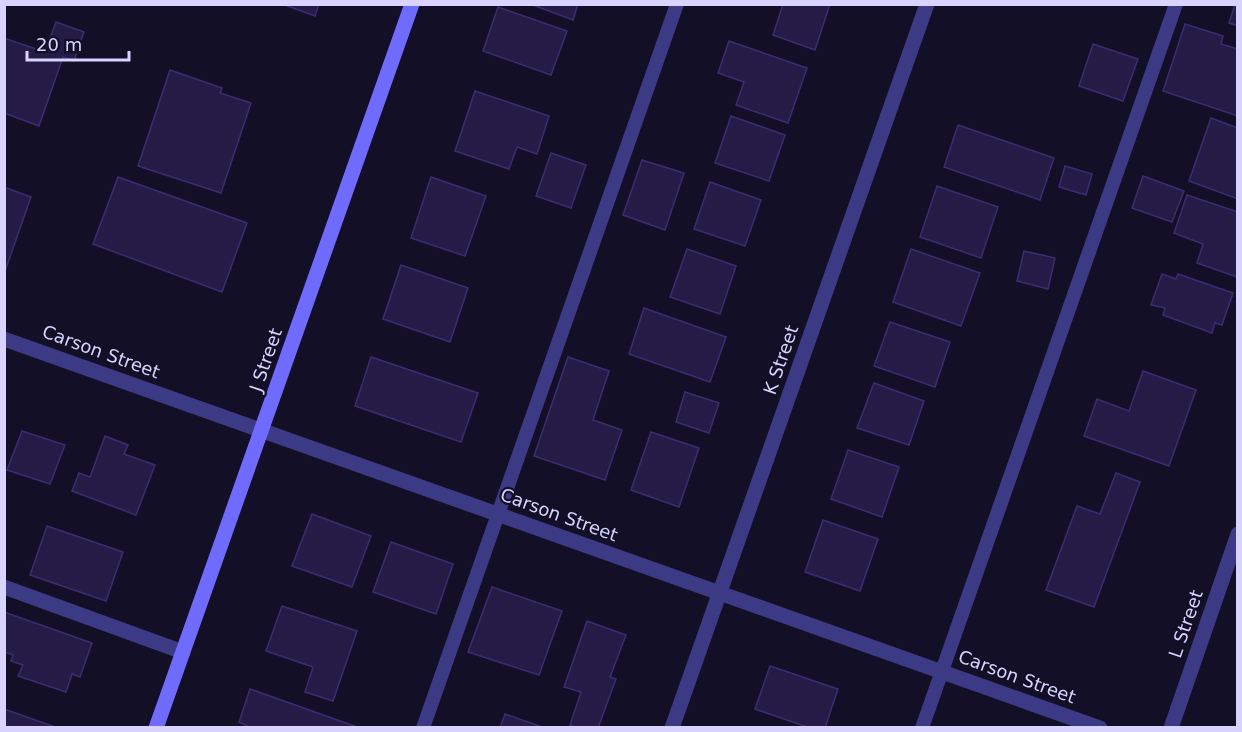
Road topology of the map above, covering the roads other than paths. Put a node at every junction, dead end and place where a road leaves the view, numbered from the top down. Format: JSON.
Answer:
{"nodes":[{"id":1,"x":412,"y":4,"type":"edge"},
{"id":2,"x":677,"y":4,"type":"edge"},
{"id":3,"x":927,"y":4,"type":"edge"},
{"id":4,"x":1176,"y":4,"type":"edge"},
{"id":5,"x":4,"y":339,"type":"edge"},
{"id":6,"x":262,"y":430,"type":"junction"},
{"id":7,"x":498,"y":514,"type":"junction"},
{"id":8,"x":1238,"y":534,"type":"edge"},
{"id":9,"x":4,"y":587,"type":"edge"},
{"id":10,"x":721,"y":593,"type":"junction"},
{"id":11,"x":183,"y":652,"type":"junction"},
{"id":12,"x":942,"y":671,"type":"junction"},
{"id":13,"x":156,"y":728,"type":"edge"},
{"id":14,"x":423,"y":728,"type":"edge"},
{"id":15,"x":672,"y":728,"type":"edge"},
{"id":16,"x":922,"y":728,"type":"edge"},
{"id":17,"x":1100,"y":728,"type":"edge"},
{"id":18,"x":1171,"y":728,"type":"edge"}],
"edges":[{"from":1,"to":6,"type":"street","name":"J Street"},
{"from":2,"to":7,"type":"lane"},
{"from":3,"to":10,"type":"street","name":"K Street"},
{"from":4,"to":12,"type":"lane"},
{"from":5,"to":6,"type":"street","name":"Carson Street"},
{"from":6,"to":7,"type":"street","name":"Carson Street"},
{"from":6,"to":11,"type":"street","name":"J Street"},
{"from":7,"to":10,"type":"street","name":"Carson Street"},
{"from":7,"to":14,"type":"lane"},
{"from":8,"to":18,"type":"street","name":"L Street"},
{"from":9,"to":11,"type":"street"},
{"from":10,"to":12,"type":"street","name":"Carson Street"},
{"from":10,"to":15,"type":"street","name":"K Street"},
{"from":11,"to":13,"type":"street","name":"J Street"},
{"from":12,"to":16,"type":"lane"},
{"from":12,"to":17,"type":"street","name":"Carson Street"}]}
